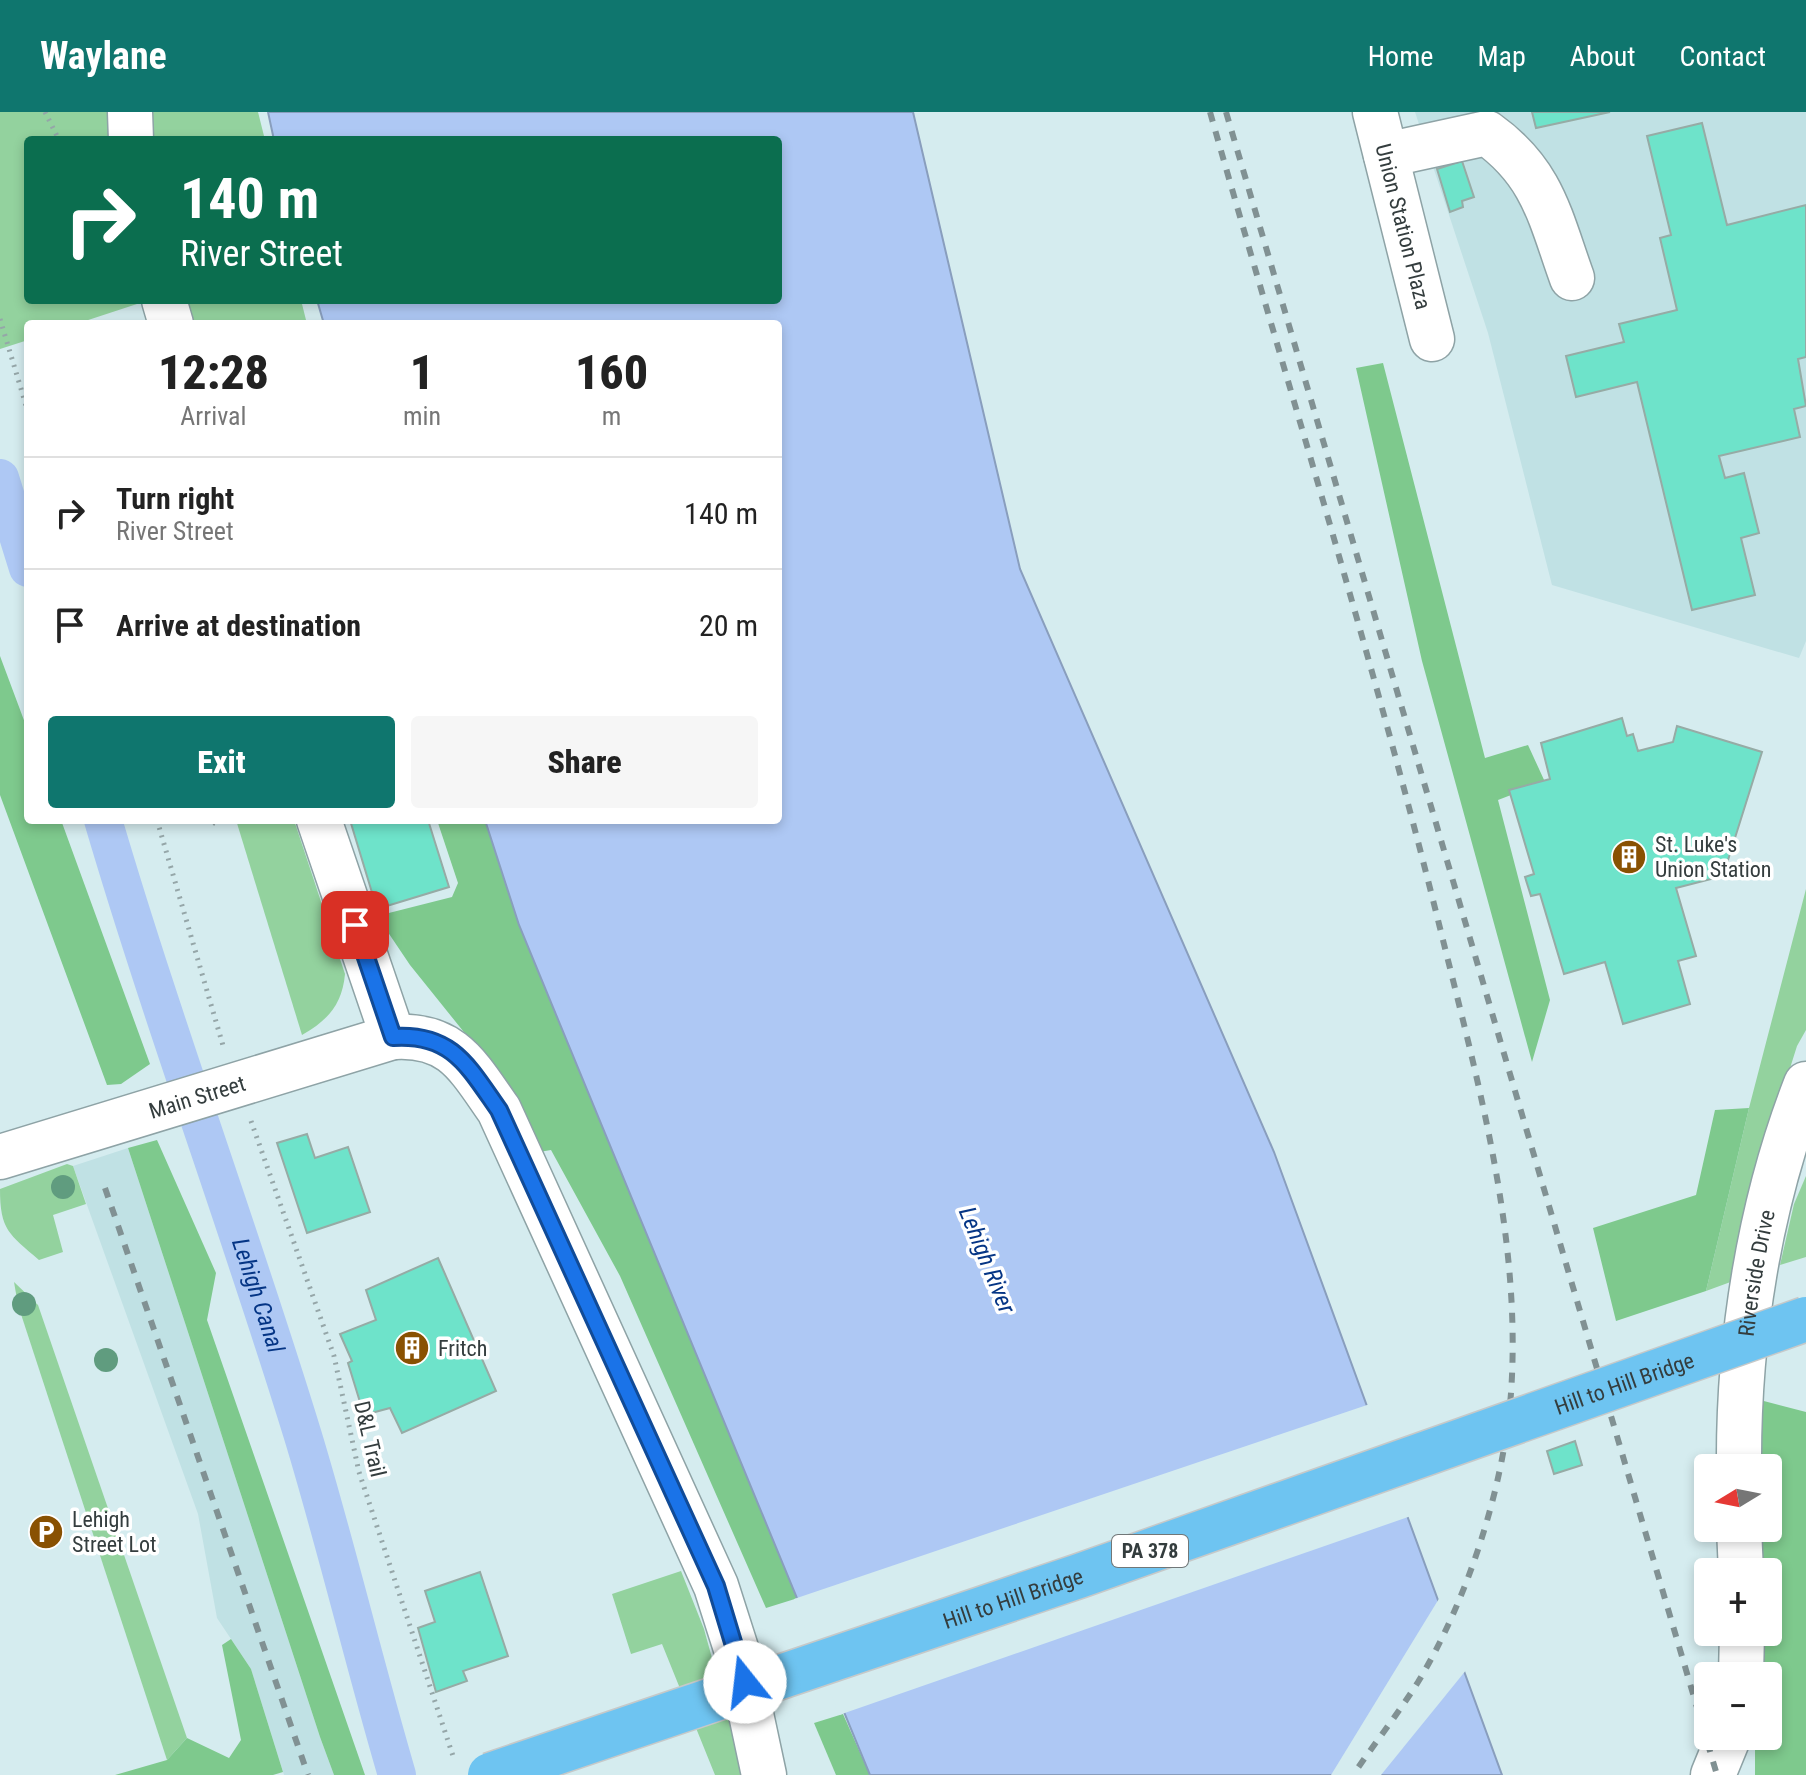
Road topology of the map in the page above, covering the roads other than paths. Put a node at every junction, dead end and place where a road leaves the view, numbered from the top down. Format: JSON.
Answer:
{"nodes":[{"id":1,"x":130,"y":112,"type":"edge"},
{"id":2,"x":1375,"y":112,"type":"edge"},
{"id":3,"x":131,"y":136,"type":"edge"},
{"id":4,"x":1386,"y":155,"type":"junction"},
{"id":5,"x":1572,"y":278,"type":"dead end"},
{"id":6,"x":1432,"y":339,"type":"dead end"},
{"id":7,"x":320,"y":824,"type":"edge"},
{"id":8,"x":393,"y":1037,"type":"junction"},
{"id":9,"x":1806,"y":1084,"type":"edge"},
{"id":10,"x":0,"y":1157,"type":"edge"},
{"id":11,"x":1806,"y":1319,"type":"edge"},
{"id":12,"x":1740,"y":1454,"type":"edge"},
{"id":13,"x":1723,"y":1750,"type":"edge"},
{"id":14,"x":472,"y":1768,"type":"edge"},
{"id":15,"x":764,"y":1775,"type":"edge"},
{"id":16,"x":1713,"y":1775,"type":"edge"}],
"edges":[{"from":1,"to":3,"type":"street"},
{"from":2,"to":4,"type":"street","name":"Union Station Plaza"},
{"from":4,"to":5,"type":"street"},
{"from":4,"to":6,"type":"street","name":"Union Station Plaza"},
{"from":7,"to":8,"type":"street"},
{"from":8,"to":10,"type":"street","name":"Main Street"},
{"from":8,"to":15,"type":"street"},
{"from":9,"to":12,"type":"street","name":"Riverside Drive"},
{"from":11,"to":14,"type":"highway","name":"Hill to Hill Bridge","number":"PA 378","bridge":true},
{"from":13,"to":16,"type":"street"}]}
